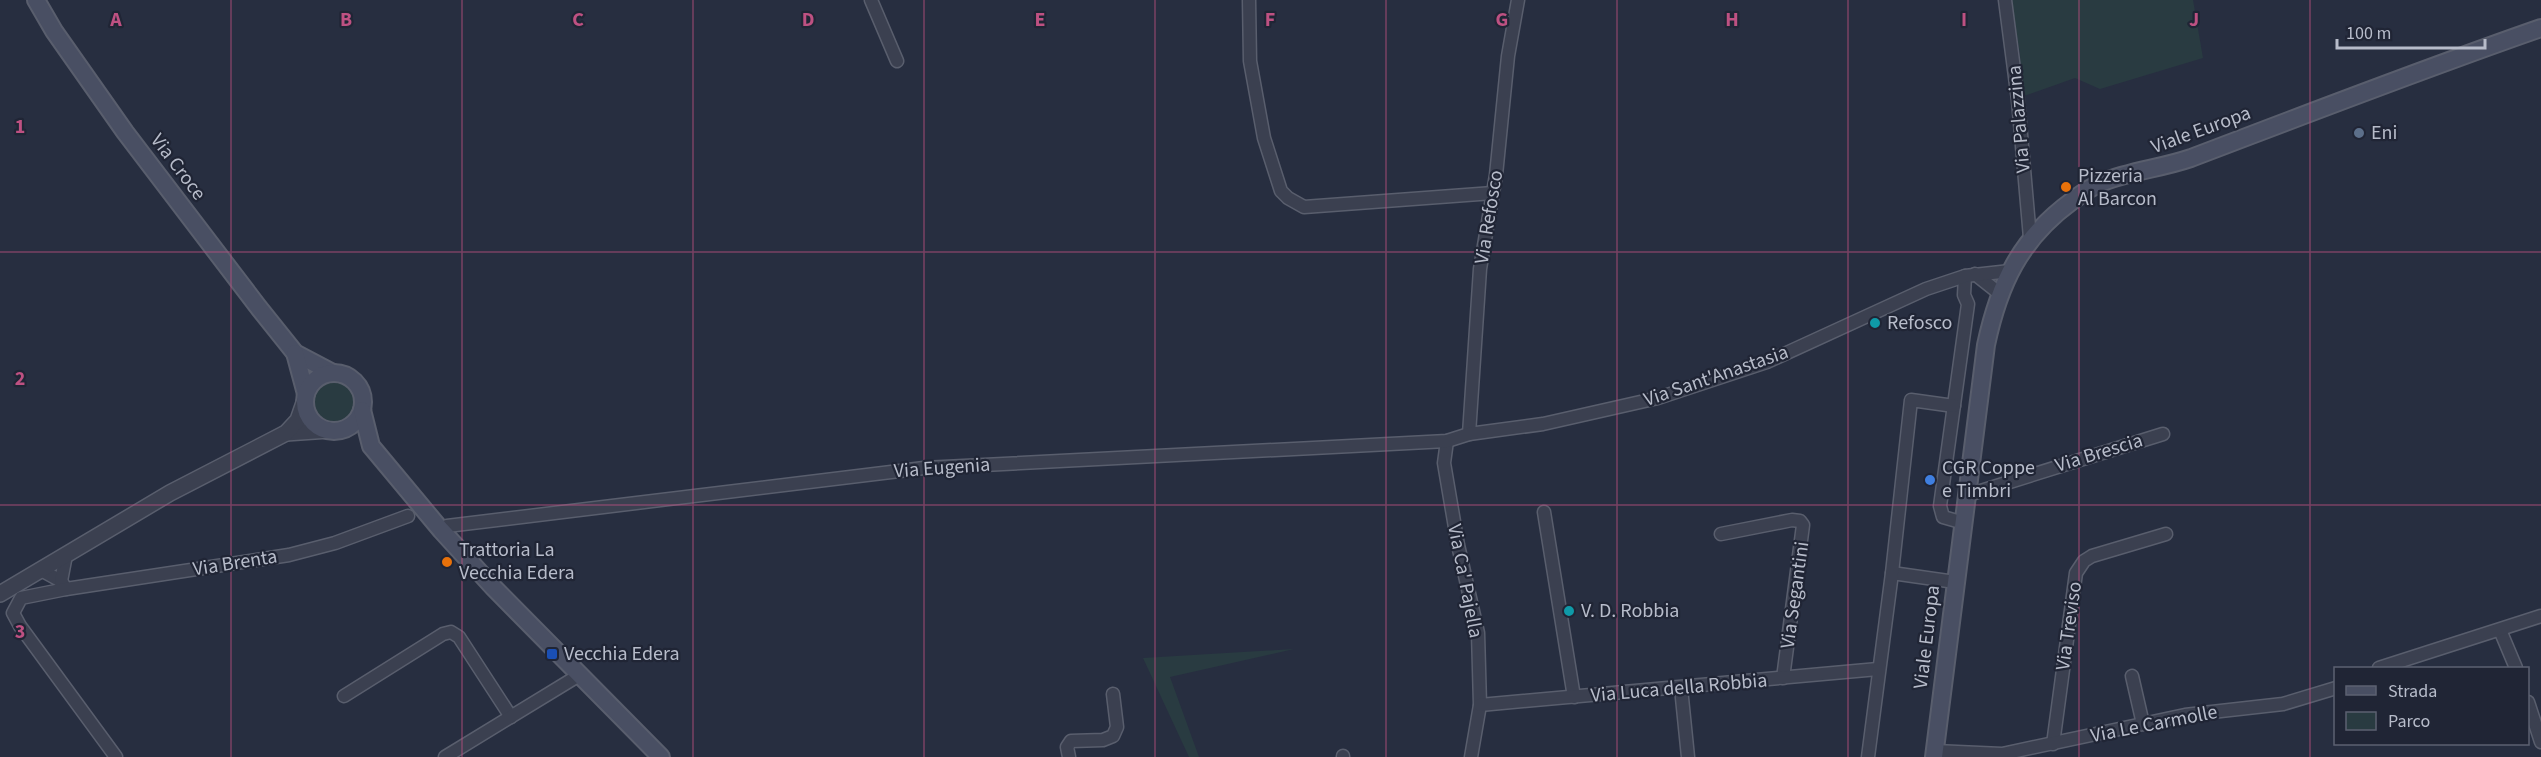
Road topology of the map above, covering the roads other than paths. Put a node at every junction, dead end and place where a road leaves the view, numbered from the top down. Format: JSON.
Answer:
{"nodes":[{"id":1,"x":36,"y":0,"type":"edge"},
{"id":2,"x":871,"y":0,"type":"edge"},
{"id":3,"x":1249,"y":0,"type":"edge"},
{"id":4,"x":1518,"y":0,"type":"edge"},
{"id":5,"x":2005,"y":0,"type":"edge"},
{"id":6,"x":2541,"y":28,"type":"edge"},
{"id":7,"x":897,"y":61,"type":"dead end"},
{"id":8,"x":1493,"y":193,"type":"junction"},
{"id":9,"x":2031,"y":238,"type":"junction"},
{"id":10,"x":2010,"y":271,"type":"junction"},
{"id":11,"x":1970,"y":275,"type":"junction"},
{"id":12,"x":1999,"y":293,"type":"junction"},
{"id":13,"x":295,"y":353,"type":"junction"},
{"id":14,"x":333,"y":372,"type":"junction"},
{"id":15,"x":306,"y":397,"type":"junction"},
{"id":16,"x":1954,"y":406,"type":"junction"},
{"id":17,"x":362,"y":410,"type":"junction"},
{"id":18,"x":333,"y":431,"type":"junction"},
{"id":19,"x":286,"y":433,"type":"junction"},
{"id":20,"x":1469,"y":434,"type":"junction"},
{"id":21,"x":2163,"y":434,"type":"dead end"},
{"id":22,"x":1447,"y":441,"type":"junction"},
{"id":23,"x":371,"y":446,"type":"junction"},
{"id":24,"x":1968,"y":495,"type":"junction"},
{"id":25,"x":1544,"y":512,"type":"dead end"},
{"id":26,"x":408,"y":516,"type":"dead end"},
{"id":27,"x":1964,"y":523,"type":"junction"},
{"id":28,"x":441,"y":530,"type":"junction"},
{"id":29,"x":1721,"y":534,"type":"dead end"},
{"id":30,"x":2166,"y":534,"type":"dead end"},
{"id":31,"x":66,"y":555,"type":"junction"},
{"id":32,"x":41,"y":570,"type":"junction"},
{"id":33,"x":1892,"y":573,"type":"junction"},
{"id":34,"x":1955,"y":582,"type":"junction"},
{"id":35,"x":63,"y":585,"type":"junction"},
{"id":36,"x":0,"y":594,"type":"edge"},
{"id":37,"x":2541,"y":616,"type":"edge"},
{"id":38,"x":2500,"y":630,"type":"junction"},
{"id":39,"x":2383,"y":667,"type":"edge"},
{"id":40,"x":2515,"y":667,"type":"edge"},
{"id":41,"x":1878,"y":669,"type":"junction"},
{"id":42,"x":581,"y":674,"type":"junction"},
{"id":43,"x":2132,"y":676,"type":"dead end"},
{"id":44,"x":1784,"y":678,"type":"junction"},
{"id":45,"x":1681,"y":688,"type":"junction"},
{"id":46,"x":2334,"y":689,"type":"edge"},
{"id":47,"x":1113,"y":694,"type":"dead end"},
{"id":48,"x":344,"y":696,"type":"dead end"},
{"id":49,"x":1574,"y":697,"type":"junction"},
{"id":50,"x":1480,"y":705,"type":"junction"},
{"id":51,"x":2529,"y":705,"type":"edge"},
{"id":52,"x":511,"y":717,"type":"junction"},
{"id":53,"x":2143,"y":724,"type":"junction"},
{"id":54,"x":2541,"y":742,"type":"edge"},
{"id":55,"x":2052,"y":744,"type":"junction"},
{"id":56,"x":1934,"y":754,"type":"edge"},
{"id":57,"x":657,"y":756,"type":"edge"},
{"id":58,"x":116,"y":757,"type":"edge"},
{"id":59,"x":445,"y":757,"type":"edge"},
{"id":60,"x":1069,"y":757,"type":"edge"},
{"id":61,"x":1472,"y":757,"type":"edge"},
{"id":62,"x":1688,"y":757,"type":"edge"},
{"id":63,"x":1868,"y":757,"type":"edge"}],
"edges":[{"from":1,"to":13,"type":"main road","name":"Via Croce"},
{"from":2,"to":7,"type":"street"},
{"from":3,"to":8,"type":"street"},
{"from":4,"to":8,"type":"street","name":"Via Refosco"},
{"from":5,"to":9,"type":"street","name":"Via Palazzina"},
{"from":6,"to":9,"type":"main road","name":"Viale Europa"},
{"from":8,"to":20,"type":"street","name":"Via Refosco"},
{"from":9,"to":10,"type":"main road","name":"Viale Europa"},
{"from":10,"to":11,"type":"street","name":"Via Sant'Anastasia"},
{"from":10,"to":12,"type":"main road","name":"Viale Europa"},
{"from":11,"to":12,"type":"street"},
{"from":11,"to":16,"type":"street"},
{"from":11,"to":20,"type":"street","name":"Via Sant'Anastasia"},
{"from":12,"to":24,"type":"main road","name":"Viale Europa"},
{"from":13,"to":14,"type":"main road","name":"Via Croce"},
{"from":13,"to":15,"type":"main road","name":"Via Croce"},
{"from":14,"to":15,"type":"main road"},
{"from":14,"to":17,"type":"main road","name":"Via Croce"},
{"from":15,"to":18,"type":"main road","name":"Via Croce"},
{"from":15,"to":19,"type":"street"},
{"from":16,"to":27,"type":"street"},
{"from":16,"to":33,"type":"street"},
{"from":17,"to":18,"type":"main road"},
{"from":17,"to":23,"type":"main road"},
{"from":18,"to":19,"type":"street"},
{"from":18,"to":23,"type":"main road","name":"Via Croce"},
{"from":19,"to":31,"type":"street"},
{"from":20,"to":22,"type":"street","name":"Via Sant'Anastasia"},
{"from":21,"to":24,"type":"street","name":"Via Brescia"},
{"from":22,"to":28,"type":"street","name":"Via Eugenia"},
{"from":22,"to":50,"type":"street","name":"Via Ca' Pajella"},
{"from":23,"to":28,"type":"main road"},
{"from":24,"to":27,"type":"main road","name":"Viale Europa"},
{"from":25,"to":49,"type":"street"},
{"from":26,"to":35,"type":"street","name":"Via Brenta"},
{"from":27,"to":34,"type":"main road","name":"Viale Europa"},
{"from":28,"to":42,"type":"main road"},
{"from":29,"to":44,"type":"street","name":"Via Segantini"},
{"from":30,"to":55,"type":"street","name":"Via Treviso"},
{"from":31,"to":32,"type":"street"},
{"from":31,"to":35,"type":"street"},
{"from":32,"to":35,"type":"street"},
{"from":32,"to":36,"type":"street"},
{"from":33,"to":34,"type":"street"},
{"from":33,"to":41,"type":"street"},
{"from":34,"to":56,"type":"main road","name":"Viale Europa"},
{"from":35,"to":58,"type":"street","name":"Via Brenta"},
{"from":37,"to":38,"type":"street"},
{"from":38,"to":39,"type":"street"},
{"from":38,"to":40,"type":"street"},
{"from":41,"to":44,"type":"street","name":"Via Luca della Robbia"},
{"from":41,"to":63,"type":"street"},
{"from":42,"to":52,"type":"street"},
{"from":42,"to":57,"type":"main road"},
{"from":43,"to":53,"type":"street"},
{"from":44,"to":45,"type":"street","name":"Via Luca della Robbia"},
{"from":45,"to":49,"type":"street","name":"Via Luca della Robbia"},
{"from":45,"to":62,"type":"street"},
{"from":46,"to":53,"type":"street","name":"Via Le Carmolle"},
{"from":47,"to":60,"type":"street"},
{"from":48,"to":52,"type":"street"},
{"from":49,"to":50,"type":"street","name":"Via Luca della Robbia"},
{"from":50,"to":61,"type":"street","name":"Via Ca' Pajella"},
{"from":51,"to":54,"type":"street"},
{"from":52,"to":59,"type":"street"},
{"from":53,"to":55,"type":"street","name":"Via Le Carmolle"},
{"from":55,"to":56,"type":"street","name":"Via Le Carmolle"}]}
